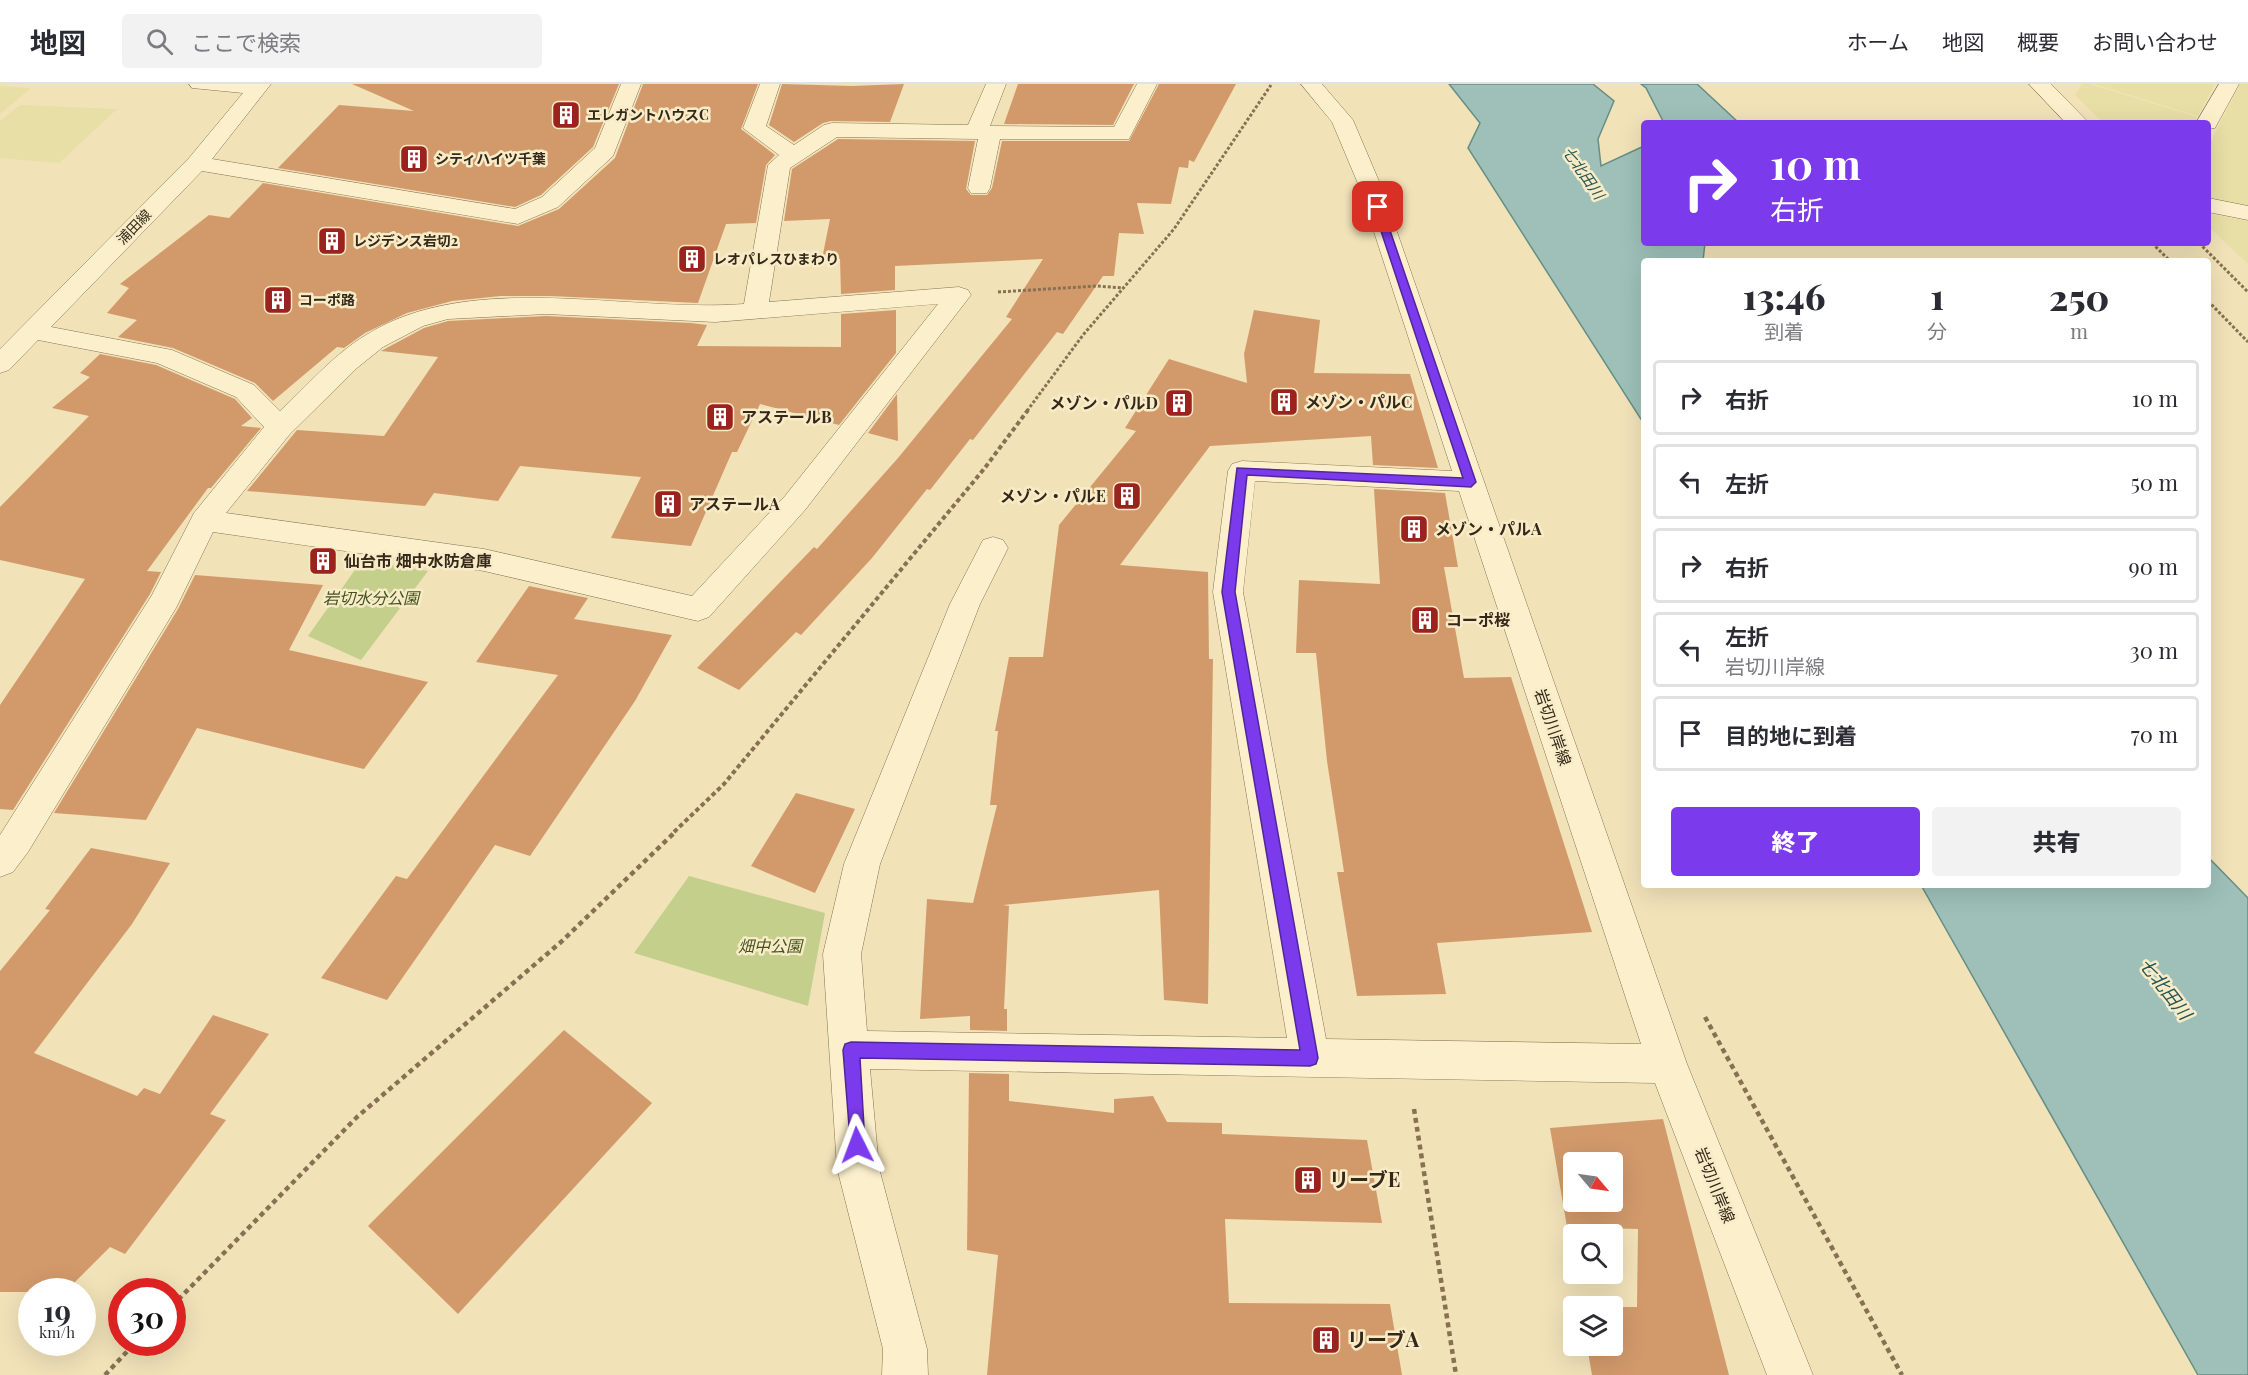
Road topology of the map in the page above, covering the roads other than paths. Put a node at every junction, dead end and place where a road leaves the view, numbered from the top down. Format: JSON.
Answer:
{"nodes":[{"id":1,"x":199,"y":84,"type":"edge"},
{"id":2,"x":632,"y":84,"type":"edge"},
{"id":3,"x":770,"y":84,"type":"edge"},
{"id":4,"x":996,"y":84,"type":"edge"},
{"id":5,"x":1147,"y":84,"type":"edge"},
{"id":6,"x":1311,"y":84,"type":"edge"},
{"id":7,"x":2039,"y":84,"type":"edge"},
{"id":8,"x":2229,"y":84,"type":"edge"},
{"id":9,"x":260,"y":85,"type":"edge"},
{"id":10,"x":2075,"y":120,"type":"edge"},
{"id":11,"x":2209,"y":120,"type":"edge"},
{"id":12,"x":983,"y":132,"type":"junction"},
{"id":13,"x":794,"y":155,"type":"junction"},
{"id":14,"x":197,"y":163,"type":"junction"},
{"id":15,"x":979,"y":188,"type":"dead end"},
{"id":16,"x":2211,"y":206,"type":"edge"},
{"id":17,"x":2248,"y":213,"type":"edge"},
{"id":18,"x":755,"y":312,"type":"junction"},
{"id":19,"x":32,"y":331,"type":"junction"},
{"id":20,"x":0,"y":364,"type":"edge"},
{"id":21,"x":280,"y":427,"type":"junction"},
{"id":22,"x":1471,"y":482,"type":"junction"},
{"id":23,"x":204,"y":520,"type":"junction"},
{"id":24,"x":993,"y":548,"type":"dead end"},
{"id":25,"x":1,"y":857,"type":"edge"},
{"id":26,"x":851,"y":1050,"type":"junction"},
{"id":27,"x":1310,"y":1058,"type":"junction"},
{"id":28,"x":1667,"y":1064,"type":"junction"},
{"id":29,"x":905,"y":1375,"type":"edge"},
{"id":30,"x":1790,"y":1375,"type":"edge"}],
"edges":[{"from":1,"to":9,"type":"street"},
{"from":2,"to":14,"type":"street"},
{"from":3,"to":13,"type":"street"},
{"from":4,"to":12,"type":"street"},
{"from":5,"to":12,"type":"street"},
{"from":6,"to":22,"type":"street","name":"岩切川岸線"},
{"from":7,"to":10,"type":"street"},
{"from":8,"to":11,"type":"street"},
{"from":9,"to":14,"type":"street","name":"浦田線"},
{"from":12,"to":13,"type":"street"},
{"from":12,"to":15,"type":"street"},
{"from":13,"to":18,"type":"street"},
{"from":14,"to":19,"type":"street","name":"浦田線"},
{"from":16,"to":17,"type":"street"},
{"from":18,"to":21,"type":"street"},
{"from":18,"to":23,"type":"street"},
{"from":19,"to":20,"type":"street","name":"浦田線"},
{"from":19,"to":21,"type":"street"},
{"from":21,"to":23,"type":"street"},
{"from":22,"to":27,"type":"street"},
{"from":22,"to":28,"type":"street","name":"岩切川岸線"},
{"from":23,"to":25,"type":"street"},
{"from":24,"to":26,"type":"street"},
{"from":26,"to":27,"type":"street"},
{"from":26,"to":29,"type":"street"},
{"from":27,"to":28,"type":"street"},
{"from":28,"to":30,"type":"street","name":"岩切川岸線"}]}
